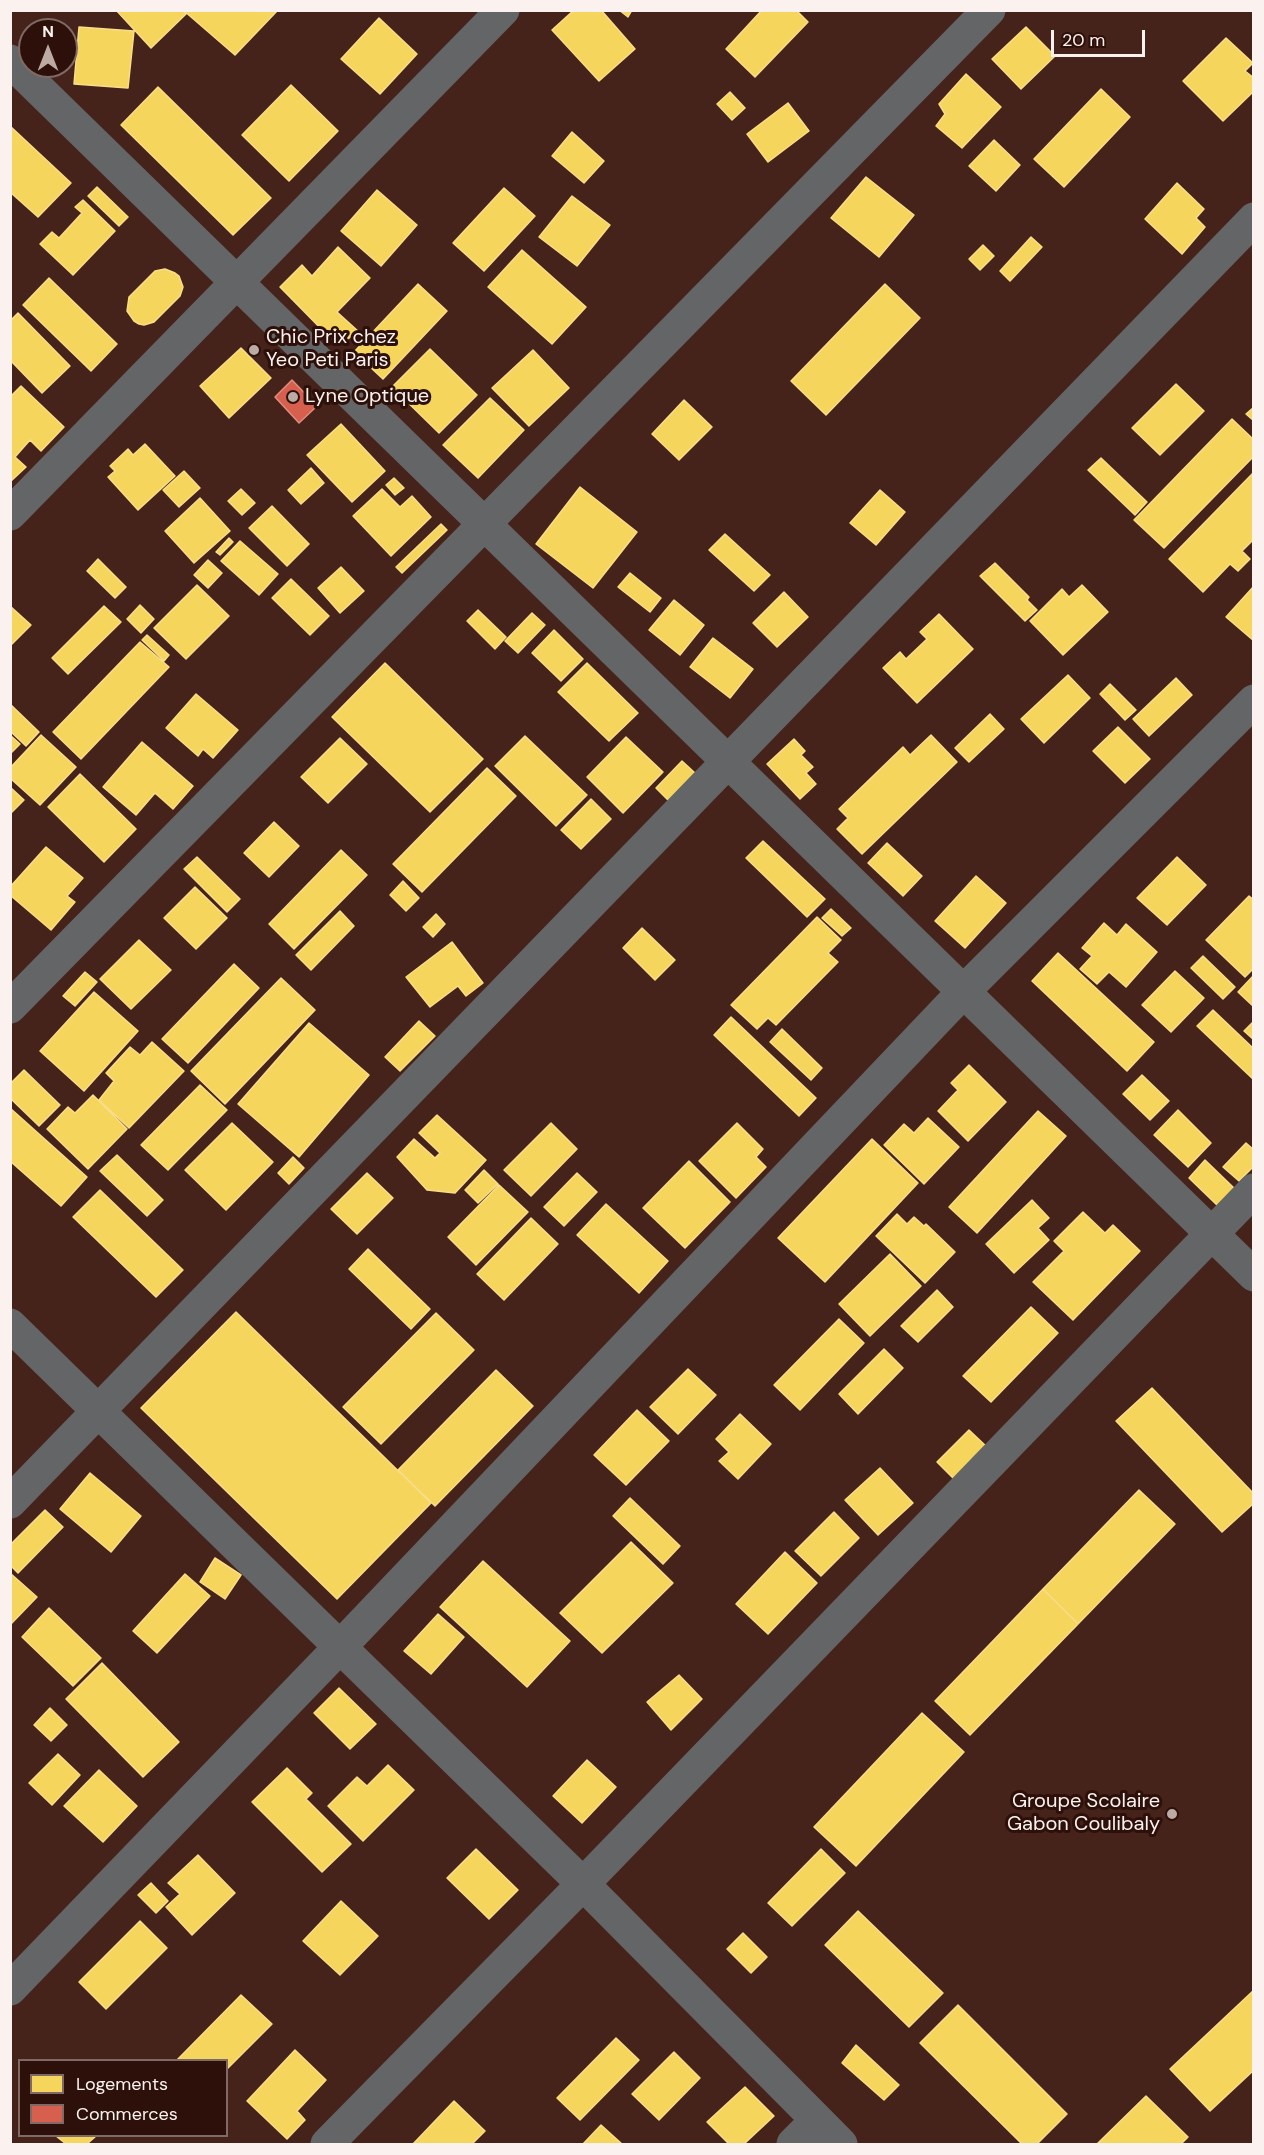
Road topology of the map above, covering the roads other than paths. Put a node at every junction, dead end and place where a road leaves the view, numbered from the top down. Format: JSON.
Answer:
{"nodes":[{"id":1,"x":503,"y":10,"type":"edge"},
{"id":2,"x":989,"y":10,"type":"edge"},
{"id":3,"x":10,"y":61,"type":"edge"},
{"id":4,"x":1254,"y":219,"type":"edge"},
{"id":5,"x":237,"y":282,"type":"junction"},
{"id":6,"x":10,"y":514,"type":"edge"},
{"id":7,"x":484,"y":523,"type":"junction"},
{"id":8,"x":1254,"y":701,"type":"edge"},
{"id":9,"x":728,"y":760,"type":"junction"},
{"id":10,"x":964,"y":991,"type":"junction"},
{"id":11,"x":10,"y":1007,"type":"edge"},
{"id":12,"x":1254,"y":1190,"type":"edge"},
{"id":13,"x":1211,"y":1234,"type":"junction"},
{"id":14,"x":1254,"y":1275,"type":"edge"},
{"id":15,"x":10,"y":1325,"type":"edge"},
{"id":16,"x":99,"y":1411,"type":"junction"},
{"id":17,"x":10,"y":1502,"type":"edge"},
{"id":18,"x":340,"y":1647,"type":"junction"},
{"id":19,"x":583,"y":1884,"type":"junction"},
{"id":20,"x":10,"y":1989,"type":"edge"},
{"id":21,"x":816,"y":2121,"type":"junction"},
{"id":22,"x":327,"y":2145,"type":"edge"},
{"id":23,"x":794,"y":2145,"type":"edge"},
{"id":24,"x":841,"y":2145,"type":"edge"}],
"edges":[{"from":1,"to":5,"type":"street"},
{"from":2,"to":7,"type":"street"},
{"from":3,"to":5,"type":"street"},
{"from":4,"to":9,"type":"street"},
{"from":5,"to":6,"type":"street"},
{"from":5,"to":7,"type":"street"},
{"from":7,"to":9,"type":"street"},
{"from":7,"to":11,"type":"street"},
{"from":8,"to":10,"type":"street"},
{"from":9,"to":10,"type":"street"},
{"from":9,"to":16,"type":"street"},
{"from":10,"to":13,"type":"street"},
{"from":10,"to":18,"type":"street"},
{"from":12,"to":13,"type":"street"},
{"from":13,"to":14,"type":"street"},
{"from":13,"to":19,"type":"street"},
{"from":15,"to":16,"type":"street"},
{"from":16,"to":17,"type":"street"},
{"from":16,"to":18,"type":"street"},
{"from":18,"to":19,"type":"street"},
{"from":18,"to":20,"type":"street"},
{"from":19,"to":21,"type":"street"},
{"from":19,"to":22,"type":"street"},
{"from":21,"to":23,"type":"street"},
{"from":21,"to":24,"type":"street"}]}
